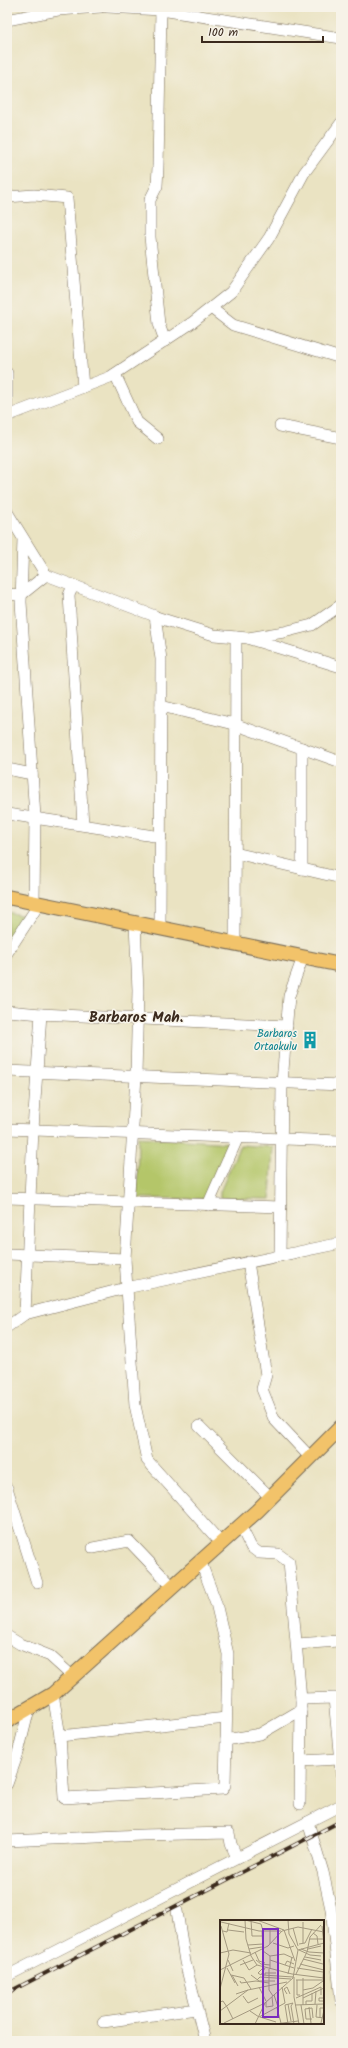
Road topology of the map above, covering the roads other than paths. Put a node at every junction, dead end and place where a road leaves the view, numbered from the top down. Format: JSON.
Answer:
{"nodes":[{"id":1,"x":102,"y":7,"type":"edge"},
{"id":2,"x":107,"y":7,"type":"edge"},
{"id":3,"x":28,"y":10,"type":"edge"},
{"id":4,"x":161,"y":10,"type":"junction"},
{"id":5,"x":7,"y":20,"type":"edge"},
{"id":6,"x":341,"y":38,"type":"edge"},
{"id":7,"x":341,"y":123,"type":"edge"},
{"id":8,"x":7,"y":197,"type":"edge"},
{"id":9,"x":211,"y":308,"type":"junction"},
{"id":10,"x":165,"y":341,"type":"junction"},
{"id":11,"x":341,"y":358,"type":"edge"},
{"id":12,"x":7,"y":373,"type":"edge"},
{"id":13,"x":115,"y":374,"type":"junction"},
{"id":14,"x":83,"y":387,"type":"junction"},
{"id":15,"x":7,"y":410,"type":"edge"},
{"id":16,"x":7,"y":416,"type":"edge"},
{"id":17,"x":280,"y":426,"type":"dead end"},
{"id":18,"x":341,"y":438,"type":"edge"},
{"id":19,"x":158,"y":439,"type":"dead end"},
{"id":20,"x":7,"y":512,"type":"edge"},
{"id":21,"x":23,"y":539,"type":"junction"},
{"id":22,"x":46,"y":575,"type":"junction"},
{"id":23,"x":73,"y":586,"type":"junction"},
{"id":24,"x":7,"y":594,"type":"edge"},
{"id":25,"x":21,"y":595,"type":"junction"},
{"id":26,"x":341,"y":604,"type":"edge"},
{"id":27,"x":156,"y":618,"type":"junction"},
{"id":28,"x":236,"y":637,"type":"junction"},
{"id":29,"x":248,"y":638,"type":"junction"},
{"id":30,"x":341,"y":667,"type":"edge"},
{"id":31,"x":161,"y":706,"type":"junction"},
{"id":32,"x":234,"y":724,"type":"junction"},
{"id":33,"x":302,"y":748,"type":"junction"},
{"id":34,"x":341,"y":762,"type":"edge"},
{"id":35,"x":7,"y":769,"type":"edge"},
{"id":36,"x":32,"y":774,"type":"junction"},
{"id":37,"x":7,"y":814,"type":"edge"},
{"id":38,"x":35,"y":817,"type":"junction"},
{"id":39,"x":83,"y":825,"type":"junction"},
{"id":40,"x":161,"y":837,"type":"junction"},
{"id":41,"x":235,"y":853,"type":"junction"},
{"id":42,"x":302,"y":869,"type":"junction"},
{"id":43,"x":341,"y":878,"type":"edge"},
{"id":44,"x":7,"y":897,"type":"edge"},
{"id":45,"x":37,"y":903,"type":"junction"},
{"id":46,"x":135,"y":923,"type":"junction"},
{"id":47,"x":160,"y":929,"type":"junction"},
{"id":48,"x":235,"y":944,"type":"junction"},
{"id":49,"x":7,"y":954,"type":"edge"},
{"id":50,"x":303,"y":957,"type":"junction"},
{"id":51,"x":341,"y":965,"type":"edge"},
{"id":52,"x":7,"y":1011,"type":"edge"},
{"id":53,"x":41,"y":1014,"type":"junction"},
{"id":54,"x":137,"y":1019,"type":"junction"},
{"id":55,"x":287,"y":1026,"type":"junction"},
{"id":56,"x":7,"y":1071,"type":"edge"},
{"id":57,"x":36,"y":1072,"type":"junction"},
{"id":58,"x":136,"y":1076,"type":"junction"},
{"id":59,"x":282,"y":1083,"type":"junction"},
{"id":60,"x":341,"y":1085,"type":"edge"},
{"id":61,"x":7,"y":1129,"type":"edge"},
{"id":62,"x":33,"y":1129,"type":"junction"},
{"id":63,"x":132,"y":1133,"type":"junction"},
{"id":64,"x":238,"y":1137,"type":"junction"},
{"id":65,"x":282,"y":1138,"type":"junction"},
{"id":66,"x":341,"y":1141,"type":"edge"},
{"id":67,"x":7,"y":1198,"type":"edge"},
{"id":68,"x":31,"y":1200,"type":"junction"},
{"id":69,"x":129,"y":1203,"type":"junction"},
{"id":70,"x":208,"y":1205,"type":"junction"},
{"id":71,"x":281,"y":1207,"type":"junction"},
{"id":72,"x":341,"y":1243,"type":"edge"},
{"id":73,"x":7,"y":1254,"type":"edge"},
{"id":74,"x":28,"y":1254,"type":"junction"},
{"id":75,"x":280,"y":1256,"type":"junction"},
{"id":76,"x":125,"y":1259,"type":"junction"},
{"id":77,"x":248,"y":1262,"type":"junction"},
{"id":78,"x":126,"y":1288,"type":"junction"},
{"id":79,"x":25,"y":1314,"type":"junction"},
{"id":80,"x":7,"y":1327,"type":"edge"},
{"id":81,"x":199,"y":1426,"type":"dead end"},
{"id":82,"x":341,"y":1427,"type":"edge"},
{"id":83,"x":310,"y":1457,"type":"junction"},
{"id":84,"x":7,"y":1488,"type":"edge"},
{"id":85,"x":270,"y":1497,"type":"junction"},
{"id":86,"x":10,"y":1511,"type":"edge"},
{"id":87,"x":240,"y":1525,"type":"junction"},
{"id":88,"x":221,"y":1543,"type":"junction"},
{"id":89,"x":93,"y":1548,"type":"dead end"},
{"id":90,"x":200,"y":1560,"type":"junction"},
{"id":91,"x":37,"y":1583,"type":"dead end"},
{"id":92,"x":172,"y":1586,"type":"junction"},
{"id":93,"x":7,"y":1636,"type":"edge"},
{"id":94,"x":338,"y":1641,"type":"dead end"},
{"id":95,"x":297,"y":1644,"type":"junction"},
{"id":96,"x":72,"y":1676,"type":"junction"},
{"id":97,"x":52,"y":1694,"type":"junction"},
{"id":98,"x":337,"y":1697,"type":"edge"},
{"id":99,"x":301,"y":1699,"type":"junction"},
{"id":100,"x":29,"y":1709,"type":"junction"},
{"id":101,"x":301,"y":1710,"type":"junction"},
{"id":102,"x":226,"y":1718,"type":"junction"},
{"id":103,"x":7,"y":1721,"type":"edge"},
{"id":104,"x":60,"y":1736,"type":"junction"},
{"id":105,"x":226,"y":1740,"type":"junction"},
{"id":106,"x":339,"y":1759,"type":"junction"},
{"id":107,"x":300,"y":1761,"type":"junction"},
{"id":108,"x":341,"y":1773,"type":"edge"},
{"id":109,"x":7,"y":1784,"type":"edge"},
{"id":110,"x":300,"y":1804,"type":"dead end"},
{"id":111,"x":341,"y":1805,"type":"edge"},
{"id":112,"x":308,"y":1822,"type":"junction"},
{"id":113,"x":7,"y":1841,"type":"edge"},
{"id":114,"x":237,"y":1858,"type":"junction"},
{"id":115,"x":177,"y":1911,"type":"dead end"},
{"id":116,"x":7,"y":1976,"type":"edge"},
{"id":117,"x":341,"y":2001,"type":"edge"},
{"id":118,"x":196,"y":2009,"type":"junction"},
{"id":119,"x":103,"y":2022,"type":"dead end"},
{"id":120,"x":204,"y":2041,"type":"edge"}],
"edges":[{"from":1,"to":3,"type":"street"},
{"from":2,"to":4,"type":"street"},
{"from":3,"to":5,"type":"street"},
{"from":4,"to":6,"type":"street"},
{"from":4,"to":10,"type":"street"},
{"from":7,"to":9,"type":"street"},
{"from":8,"to":14,"type":"street"},
{"from":9,"to":10,"type":"street"},
{"from":9,"to":11,"type":"street"},
{"from":10,"to":13,"type":"street"},
{"from":12,"to":15,"type":"street"},
{"from":13,"to":14,"type":"street"},
{"from":13,"to":19,"type":"street"},
{"from":14,"to":16,"type":"street"},
{"from":17,"to":18,"type":"street"},
{"from":20,"to":21,"type":"street"},
{"from":21,"to":22,"type":"street"},
{"from":21,"to":25,"type":"street"},
{"from":22,"to":23,"type":"street"},
{"from":22,"to":25,"type":"street"},
{"from":23,"to":27,"type":"street"},
{"from":23,"to":39,"type":"street"},
{"from":24,"to":25,"type":"street"},
{"from":25,"to":36,"type":"street"},
{"from":26,"to":29,"type":"street"},
{"from":27,"to":28,"type":"street"},
{"from":27,"to":31,"type":"street"},
{"from":28,"to":29,"type":"street"},
{"from":28,"to":32,"type":"street"},
{"from":29,"to":30,"type":"street"},
{"from":31,"to":32,"type":"street"},
{"from":31,"to":40,"type":"street"},
{"from":32,"to":33,"type":"street"},
{"from":32,"to":41,"type":"street"},
{"from":33,"to":34,"type":"street"},
{"from":33,"to":42,"type":"street"},
{"from":35,"to":36,"type":"street"},
{"from":36,"to":38,"type":"street"},
{"from":37,"to":38,"type":"street"},
{"from":38,"to":39,"type":"street"},
{"from":38,"to":45,"type":"street"},
{"from":39,"to":40,"type":"street"},
{"from":40,"to":47,"type":"street"},
{"from":41,"to":42,"type":"street"},
{"from":41,"to":48,"type":"street"},
{"from":42,"to":43,"type":"street"},
{"from":44,"to":45,"type":"main road"},
{"from":45,"to":46,"type":"main road"},
{"from":45,"to":49,"type":"street"},
{"from":46,"to":47,"type":"main road"},
{"from":46,"to":54,"type":"street"},
{"from":47,"to":48,"type":"main road"},
{"from":48,"to":50,"type":"main road"},
{"from":50,"to":51,"type":"main road"},
{"from":50,"to":55,"type":"street"},
{"from":52,"to":53,"type":"street"},
{"from":53,"to":54,"type":"street"},
{"from":53,"to":57,"type":"street"},
{"from":54,"to":55,"type":"street"},
{"from":54,"to":58,"type":"street"},
{"from":55,"to":59,"type":"street"},
{"from":56,"to":57,"type":"street"},
{"from":57,"to":58,"type":"street"},
{"from":57,"to":62,"type":"street"},
{"from":58,"to":59,"type":"street"},
{"from":58,"to":63,"type":"street"},
{"from":59,"to":60,"type":"street"},
{"from":59,"to":65,"type":"street"},
{"from":61,"to":62,"type":"street"},
{"from":62,"to":63,"type":"street"},
{"from":62,"to":68,"type":"street"},
{"from":63,"to":64,"type":"street"},
{"from":63,"to":69,"type":"street"},
{"from":64,"to":65,"type":"street"},
{"from":64,"to":70,"type":"street"},
{"from":65,"to":66,"type":"street"},
{"from":65,"to":71,"type":"street"},
{"from":67,"to":68,"type":"street"},
{"from":68,"to":69,"type":"street"},
{"from":68,"to":74,"type":"street"},
{"from":69,"to":70,"type":"street"},
{"from":69,"to":76,"type":"street"},
{"from":70,"to":71,"type":"street"},
{"from":71,"to":75,"type":"street"},
{"from":72,"to":75,"type":"street"},
{"from":73,"to":74,"type":"street"},
{"from":74,"to":76,"type":"street"},
{"from":74,"to":79,"type":"street"},
{"from":75,"to":77,"type":"street"},
{"from":76,"to":78,"type":"street"},
{"from":77,"to":78,"type":"street"},
{"from":77,"to":83,"type":"street"},
{"from":78,"to":79,"type":"street"},
{"from":78,"to":88,"type":"street"},
{"from":79,"to":80,"type":"street"},
{"from":81,"to":85,"type":"street"},
{"from":82,"to":83,"type":"main road"},
{"from":83,"to":85,"type":"main road"},
{"from":84,"to":86,"type":"street"},
{"from":85,"to":87,"type":"main road"},
{"from":86,"to":91,"type":"street"},
{"from":87,"to":88,"type":"main road"},
{"from":87,"to":95,"type":"street"},
{"from":88,"to":90,"type":"main road"},
{"from":89,"to":92,"type":"street"},
{"from":90,"to":92,"type":"main road"},
{"from":90,"to":102,"type":"street"},
{"from":92,"to":96,"type":"main road"},
{"from":93,"to":96,"type":"street"},
{"from":94,"to":95,"type":"street"},
{"from":95,"to":99,"type":"street"},
{"from":96,"to":97,"type":"main road"},
{"from":97,"to":100,"type":"main road"},
{"from":97,"to":104,"type":"street"},
{"from":98,"to":99,"type":"street"},
{"from":98,"to":106,"type":"street"},
{"from":99,"to":101,"type":"street"},
{"from":100,"to":103,"type":"main road"},
{"from":100,"to":109,"type":"street"},
{"from":101,"to":105,"type":"street"},
{"from":101,"to":107,"type":"street"},
{"from":102,"to":104,"type":"street"},
{"from":102,"to":105,"type":"street"},
{"from":104,"to":105,"type":"street"},
{"from":106,"to":107,"type":"street"},
{"from":106,"to":108,"type":"street"},
{"from":107,"to":110,"type":"street"},
{"from":111,"to":112,"type":"street"},
{"from":112,"to":114,"type":"street"},
{"from":112,"to":117,"type":"street"},
{"from":113,"to":114,"type":"street"},
{"from":114,"to":116,"type":"street"},
{"from":115,"to":118,"type":"street"},
{"from":118,"to":119,"type":"street"},
{"from":118,"to":120,"type":"street"}]}
